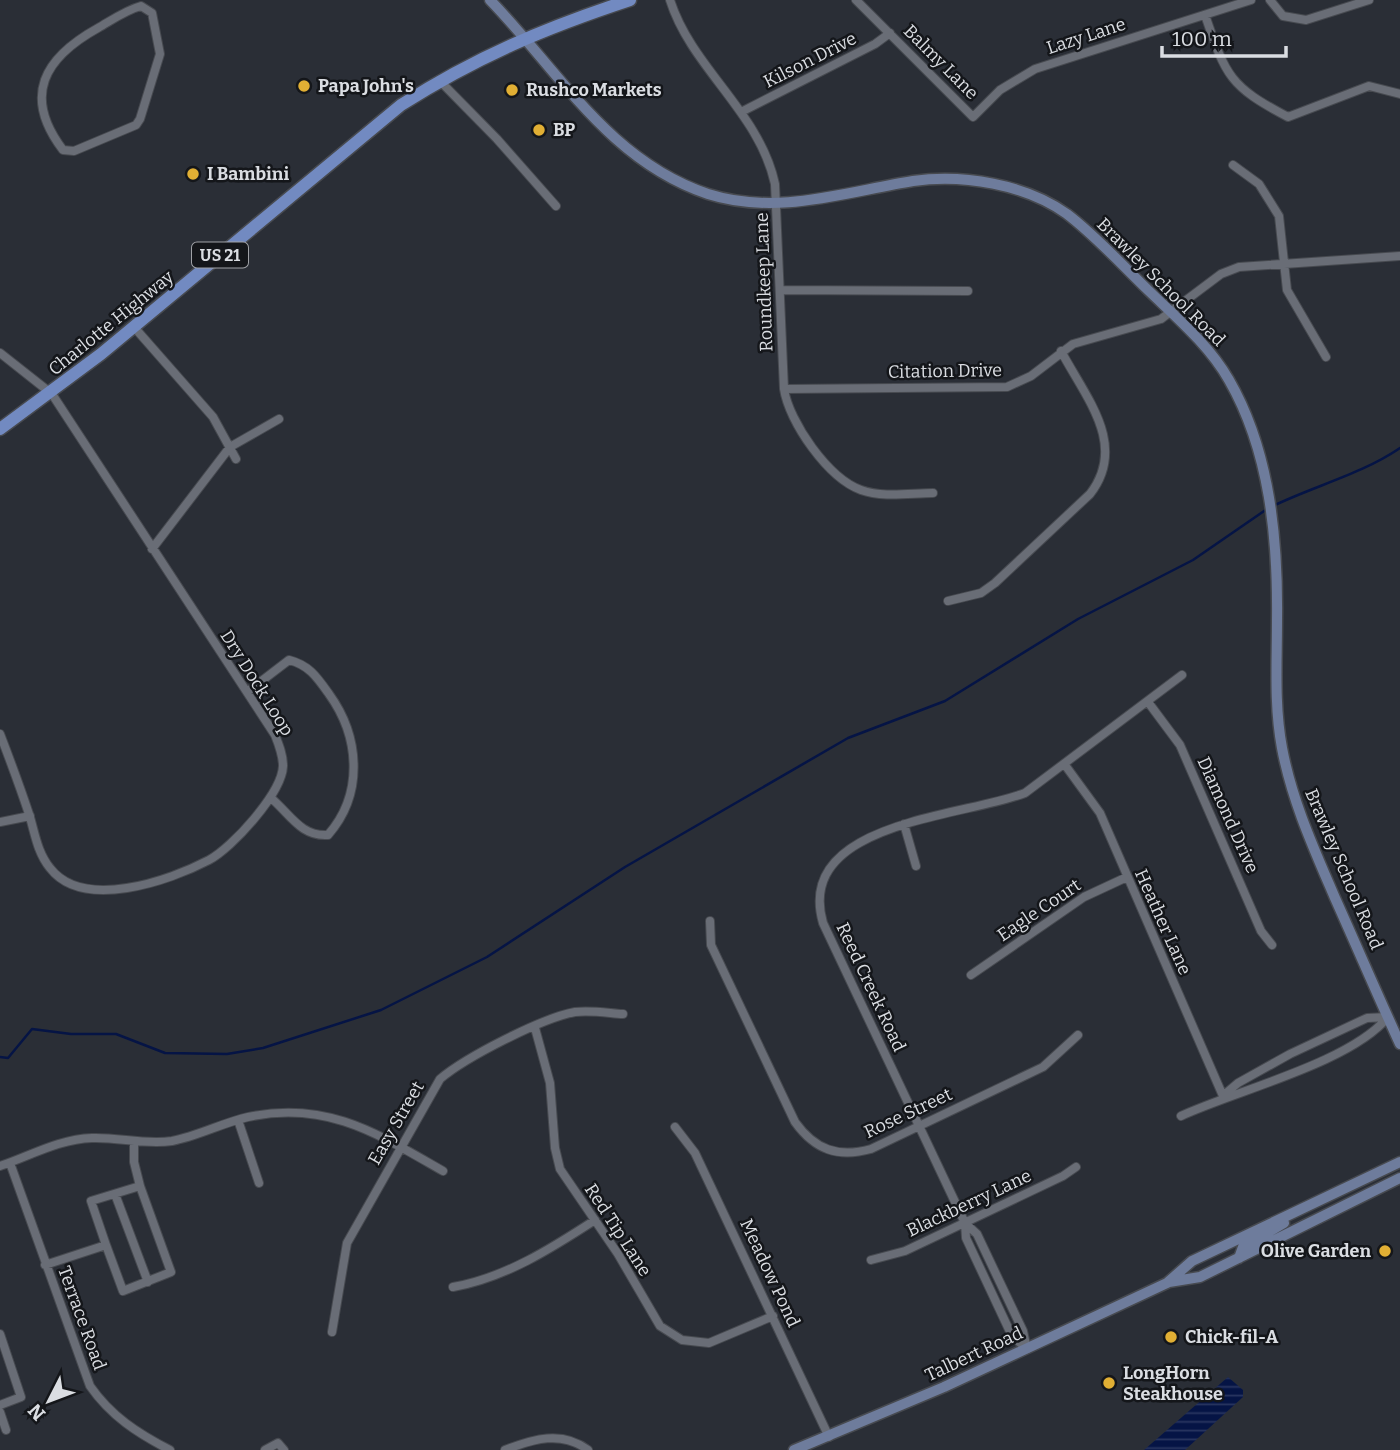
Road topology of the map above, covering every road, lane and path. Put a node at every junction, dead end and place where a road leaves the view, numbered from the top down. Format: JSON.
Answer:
{"nodes":[{"id":1,"x":490,"y":0,"type":"edge"},
{"id":2,"x":630,"y":0,"type":"edge"},
{"id":3,"x":670,"y":0,"type":"edge"},
{"id":4,"x":856,"y":0,"type":"edge"},
{"id":5,"x":1251,"y":0,"type":"edge"},
{"id":6,"x":1270,"y":0,"type":"edge"},
{"id":7,"x":1369,"y":0,"type":"edge"},
{"id":8,"x":142,"y":3,"type":"edge"},
{"id":9,"x":1205,"y":15,"type":"junction"},
{"id":10,"x":890,"y":33,"type":"junction"},
{"id":11,"x":523,"y":38,"type":"junction"},
{"id":12,"x":439,"y":80,"type":"junction"},
{"id":13,"x":1400,"y":94,"type":"edge"},
{"id":14,"x":743,"y":111,"type":"junction"},
{"id":15,"x":973,"y":117,"type":"joint"},
{"id":16,"x":1233,"y":166,"type":"dead end"},
{"id":17,"x":776,"y":203,"type":"junction"},
{"id":18,"x":556,"y":206,"type":"dead end"},
{"id":19,"x":1400,"y":256,"type":"edge"},
{"id":20,"x":1285,"y":263,"type":"junction"},
{"id":21,"x":780,"y":290,"type":"junction"},
{"id":22,"x":968,"y":291,"type":"dead end"},
{"id":23,"x":1171,"y":313,"type":"junction"},
{"id":24,"x":134,"y":327,"type":"junction"},
{"id":25,"x":1061,"y":351,"type":"junction"},
{"id":26,"x":0,"y":352,"type":"edge"},
{"id":27,"x":1326,"y":357,"type":"dead end"},
{"id":28,"x":784,"y":389,"type":"junction"},
{"id":29,"x":52,"y":394,"type":"junction"},
{"id":30,"x":279,"y":419,"type":"dead end"},
{"id":31,"x":0,"y":429,"type":"edge"},
{"id":32,"x":230,"y":447,"type":"junction"},
{"id":33,"x":236,"y":459,"type":"dead end"},
{"id":34,"x":933,"y":493,"type":"dead end"},
{"id":35,"x":152,"y":549,"type":"junction"},
{"id":36,"x":948,"y":601,"type":"dead end"},
{"id":37,"x":1182,"y":675,"type":"dead end"},
{"id":38,"x":247,"y":692,"type":"junction"},
{"id":39,"x":1148,"y":702,"type":"junction"},
{"id":40,"x":0,"y":734,"type":"edge"},
{"id":41,"x":1065,"y":765,"type":"junction"},
{"id":42,"x":271,"y":797,"type":"junction"},
{"id":43,"x":30,"y":816,"type":"junction"},
{"id":44,"x":0,"y":822,"type":"edge"},
{"id":45,"x":904,"y":824,"type":"junction"},
{"id":46,"x":916,"y":866,"type":"dead end"},
{"id":47,"x":1127,"y":877,"type":"junction"},
{"id":48,"x":710,"y":921,"type":"dead end"},
{"id":49,"x":1272,"y":945,"type":"dead end"},
{"id":50,"x":971,"y":975,"type":"dead end"},
{"id":51,"x":623,"y":1014,"type":"dead end"},
{"id":52,"x":1388,"y":1017,"type":"junction"},
{"id":53,"x":535,"y":1028,"type":"junction"},
{"id":54,"x":1078,"y":1035,"type":"dead end"},
{"id":55,"x":1400,"y":1044,"type":"edge"},
{"id":56,"x":1223,"y":1096,"type":"junction"},
{"id":57,"x":1181,"y":1116,"type":"dead end"},
{"id":58,"x":238,"y":1120,"type":"junction"},
{"id":59,"x":919,"y":1126,"type":"junction"},
{"id":60,"x":675,"y":1127,"type":"dead end"},
{"id":61,"x":134,"y":1143,"type":"junction"},
{"id":62,"x":400,"y":1147,"type":"junction"},
{"id":63,"x":1400,"y":1162,"type":"edge"},
{"id":64,"x":10,"y":1163,"type":"junction"},
{"id":65,"x":0,"y":1166,"type":"edge"},
{"id":66,"x":1076,"y":1167,"type":"dead end"},
{"id":67,"x":443,"y":1171,"type":"dead end"},
{"id":68,"x":1400,"y":1178,"type":"edge"},
{"id":69,"x":259,"y":1183,"type":"dead end"},
{"id":70,"x":1394,"y":1185,"type":"edge"},
{"id":71,"x":140,"y":1186,"type":"junction"},
{"id":72,"x":115,"y":1194,"type":"junction"},
{"id":73,"x":1319,"y":1201,"type":"junction"},
{"id":74,"x":595,"y":1220,"type":"junction"},
{"id":75,"x":965,"y":1223,"type":"junction"},
{"id":76,"x":106,"y":1245,"type":"junction"},
{"id":77,"x":1239,"y":1258,"type":"junction"},
{"id":78,"x":871,"y":1261,"type":"dead end"},
{"id":79,"x":45,"y":1265,"type":"junction"},
{"id":80,"x":148,"y":1282,"type":"junction"},
{"id":81,"x":1167,"y":1283,"type":"junction"},
{"id":82,"x":453,"y":1287,"type":"dead end"},
{"id":83,"x":772,"y":1316,"type":"junction"},
{"id":84,"x":332,"y":1332,"type":"dead end"},
{"id":85,"x":0,"y":1334,"type":"edge"},
{"id":86,"x":1027,"y":1349,"type":"junction"},
{"id":87,"x":0,"y":1405,"type":"edge"},
{"id":88,"x":0,"y":1412,"type":"edge"},
{"id":89,"x":6,"y":1430,"type":"dead end"},
{"id":90,"x":830,"y":1437,"type":"junction"},
{"id":91,"x":170,"y":1450,"type":"edge"},
{"id":92,"x":265,"y":1450,"type":"edge"},
{"id":93,"x":284,"y":1450,"type":"edge"},
{"id":94,"x":505,"y":1450,"type":"edge"},
{"id":95,"x":588,"y":1450,"type":"edge"},
{"id":96,"x":794,"y":1450,"type":"edge"}],
"edges":[{"from":1,"to":11,"type":"main road","name":"Brawley School Road"},
{"from":2,"to":11,"type":"main road","name":"Charlotte Highway","number":"US 21"},
{"from":3,"to":14,"type":"street","name":"Roundkeep Lane"},
{"from":4,"to":10,"type":"street","name":"Balmy Lane"},
{"from":5,"to":9,"type":"street","name":"Lazy Lane"},
{"from":6,"to":7,"type":"street"},
{"from":8,"to":8,"type":"street"},
{"from":9,"to":13,"type":"street"},
{"from":9,"to":15,"type":"street","name":"Lazy Lane"},
{"from":10,"to":14,"type":"street","name":"Kilson Drive"},
{"from":10,"to":15,"type":"street","name":"Balmy Lane"},
{"from":11,"to":12,"type":"main road","name":"Charlotte Highway","number":"US 21"},
{"from":11,"to":17,"type":"main road","name":"Brawley School Road"},
{"from":12,"to":18,"type":"street"},
{"from":12,"to":24,"type":"main road","name":"Charlotte Highway","number":"US 21"},
{"from":14,"to":17,"type":"street","name":"Roundkeep Lane"},
{"from":16,"to":20,"type":"street"},
{"from":17,"to":21,"type":"street","name":"Roundkeep Lane"},
{"from":17,"to":23,"type":"main road","name":"Brawley School Road"},
{"from":19,"to":20,"type":"street","name":"Citation Drive"},
{"from":20,"to":23,"type":"street","name":"Citation Drive"},
{"from":20,"to":27,"type":"street"},
{"from":21,"to":22,"type":"street"},
{"from":21,"to":28,"type":"street","name":"Roundkeep Lane"},
{"from":23,"to":25,"type":"street","name":"Citation Drive"},
{"from":23,"to":52,"type":"main road","name":"Brawley School Road"},
{"from":24,"to":29,"type":"main road","name":"Charlotte Highway","number":"US 21"},
{"from":24,"to":32,"type":"street"},
{"from":25,"to":28,"type":"street","name":"Citation Drive"},
{"from":25,"to":36,"type":"street"},
{"from":26,"to":29,"type":"street","name":"Dry Dock Loop"},
{"from":28,"to":34,"type":"street","name":"Roundkeep Lane"},
{"from":29,"to":31,"type":"main road","name":"Charlotte Highway","number":"US 21"},
{"from":29,"to":35,"type":"street","name":"Dry Dock Loop"},
{"from":30,"to":32,"type":"street"},
{"from":32,"to":33,"type":"street"},
{"from":32,"to":35,"type":"street"},
{"from":35,"to":38,"type":"street","name":"Dry Dock Loop"},
{"from":37,"to":39,"type":"street","name":"Reed Creek Road"},
{"from":38,"to":42,"type":"street","name":"Dry Dock Loop"},
{"from":38,"to":42,"type":"street"},
{"from":39,"to":41,"type":"street","name":"Reed Creek Road"},
{"from":39,"to":49,"type":"street","name":"Diamond Drive"},
{"from":40,"to":43,"type":"street","name":"Dry Dock Loop"},
{"from":41,"to":45,"type":"street","name":"Reed Creek Road"},
{"from":41,"to":47,"type":"street","name":"Heather Lane"},
{"from":42,"to":43,"type":"street","name":"Dry Dock Loop"},
{"from":43,"to":44,"type":"street"},
{"from":45,"to":46,"type":"street"},
{"from":45,"to":59,"type":"street","name":"Reed Creek Road"},
{"from":47,"to":50,"type":"street","name":"Eagle Court"},
{"from":47,"to":56,"type":"street","name":"Heather Lane"},
{"from":48,"to":59,"type":"street","name":"Rose Street"},
{"from":51,"to":53,"type":"street","name":"Easy Street"},
{"from":52,"to":55,"type":"main road","name":"Brawley School Road"},
{"from":52,"to":56,"type":"street"},
{"from":52,"to":56,"type":"street"},
{"from":53,"to":62,"type":"street","name":"Easy Street"},
{"from":53,"to":74,"type":"street","name":"Red Tip Lane"},
{"from":54,"to":59,"type":"street","name":"Rose Street"},
{"from":56,"to":57,"type":"street"},
{"from":58,"to":61,"type":"street"},
{"from":58,"to":62,"type":"street"},
{"from":58,"to":69,"type":"street"},
{"from":59,"to":75,"type":"street","name":"Reed Creek Road"},
{"from":60,"to":83,"type":"street","name":"Meadow Pond"},
{"from":61,"to":64,"type":"street"},
{"from":61,"to":71,"type":"street"},
{"from":62,"to":67,"type":"street"},
{"from":62,"to":84,"type":"street","name":"Easy Street"},
{"from":63,"to":73,"type":"main road","name":"Talbert Road"},
{"from":64,"to":65,"type":"street"},
{"from":64,"to":79,"type":"street","name":"Terrace Road"},
{"from":66,"to":75,"type":"street","name":"Blackberry Lane"},
{"from":68,"to":70,"type":"main road","name":"Talbert Road"},
{"from":70,"to":77,"type":"main road","name":"Talbert Road"},
{"from":71,"to":72,"type":"street"},
{"from":71,"to":80,"type":"street"},
{"from":72,"to":76,"type":"street"},
{"from":72,"to":80,"type":"street"},
{"from":73,"to":77,"type":"main road"},
{"from":73,"to":81,"type":"main road","name":"Talbert Road"},
{"from":74,"to":82,"type":"street"},
{"from":74,"to":83,"type":"street","name":"Red Tip Lane"},
{"from":75,"to":78,"type":"street","name":"Blackberry Lane"},
{"from":75,"to":86,"type":"street","name":"Reed Creek Road"},
{"from":76,"to":79,"type":"street"},
{"from":76,"to":80,"type":"street"},
{"from":77,"to":81,"type":"main road","name":"Talbert Road"},
{"from":79,"to":91,"type":"street","name":"Terrace Road"},
{"from":81,"to":86,"type":"main road","name":"Talbert Road"},
{"from":83,"to":90,"type":"street","name":"Meadow Pond"},
{"from":85,"to":87,"type":"street"},
{"from":86,"to":90,"type":"main road","name":"Talbert Road"},
{"from":88,"to":89,"type":"street"},
{"from":90,"to":96,"type":"main road","name":"Talbert Road"},
{"from":92,"to":93,"type":"street"},
{"from":94,"to":95,"type":"street"}]}
